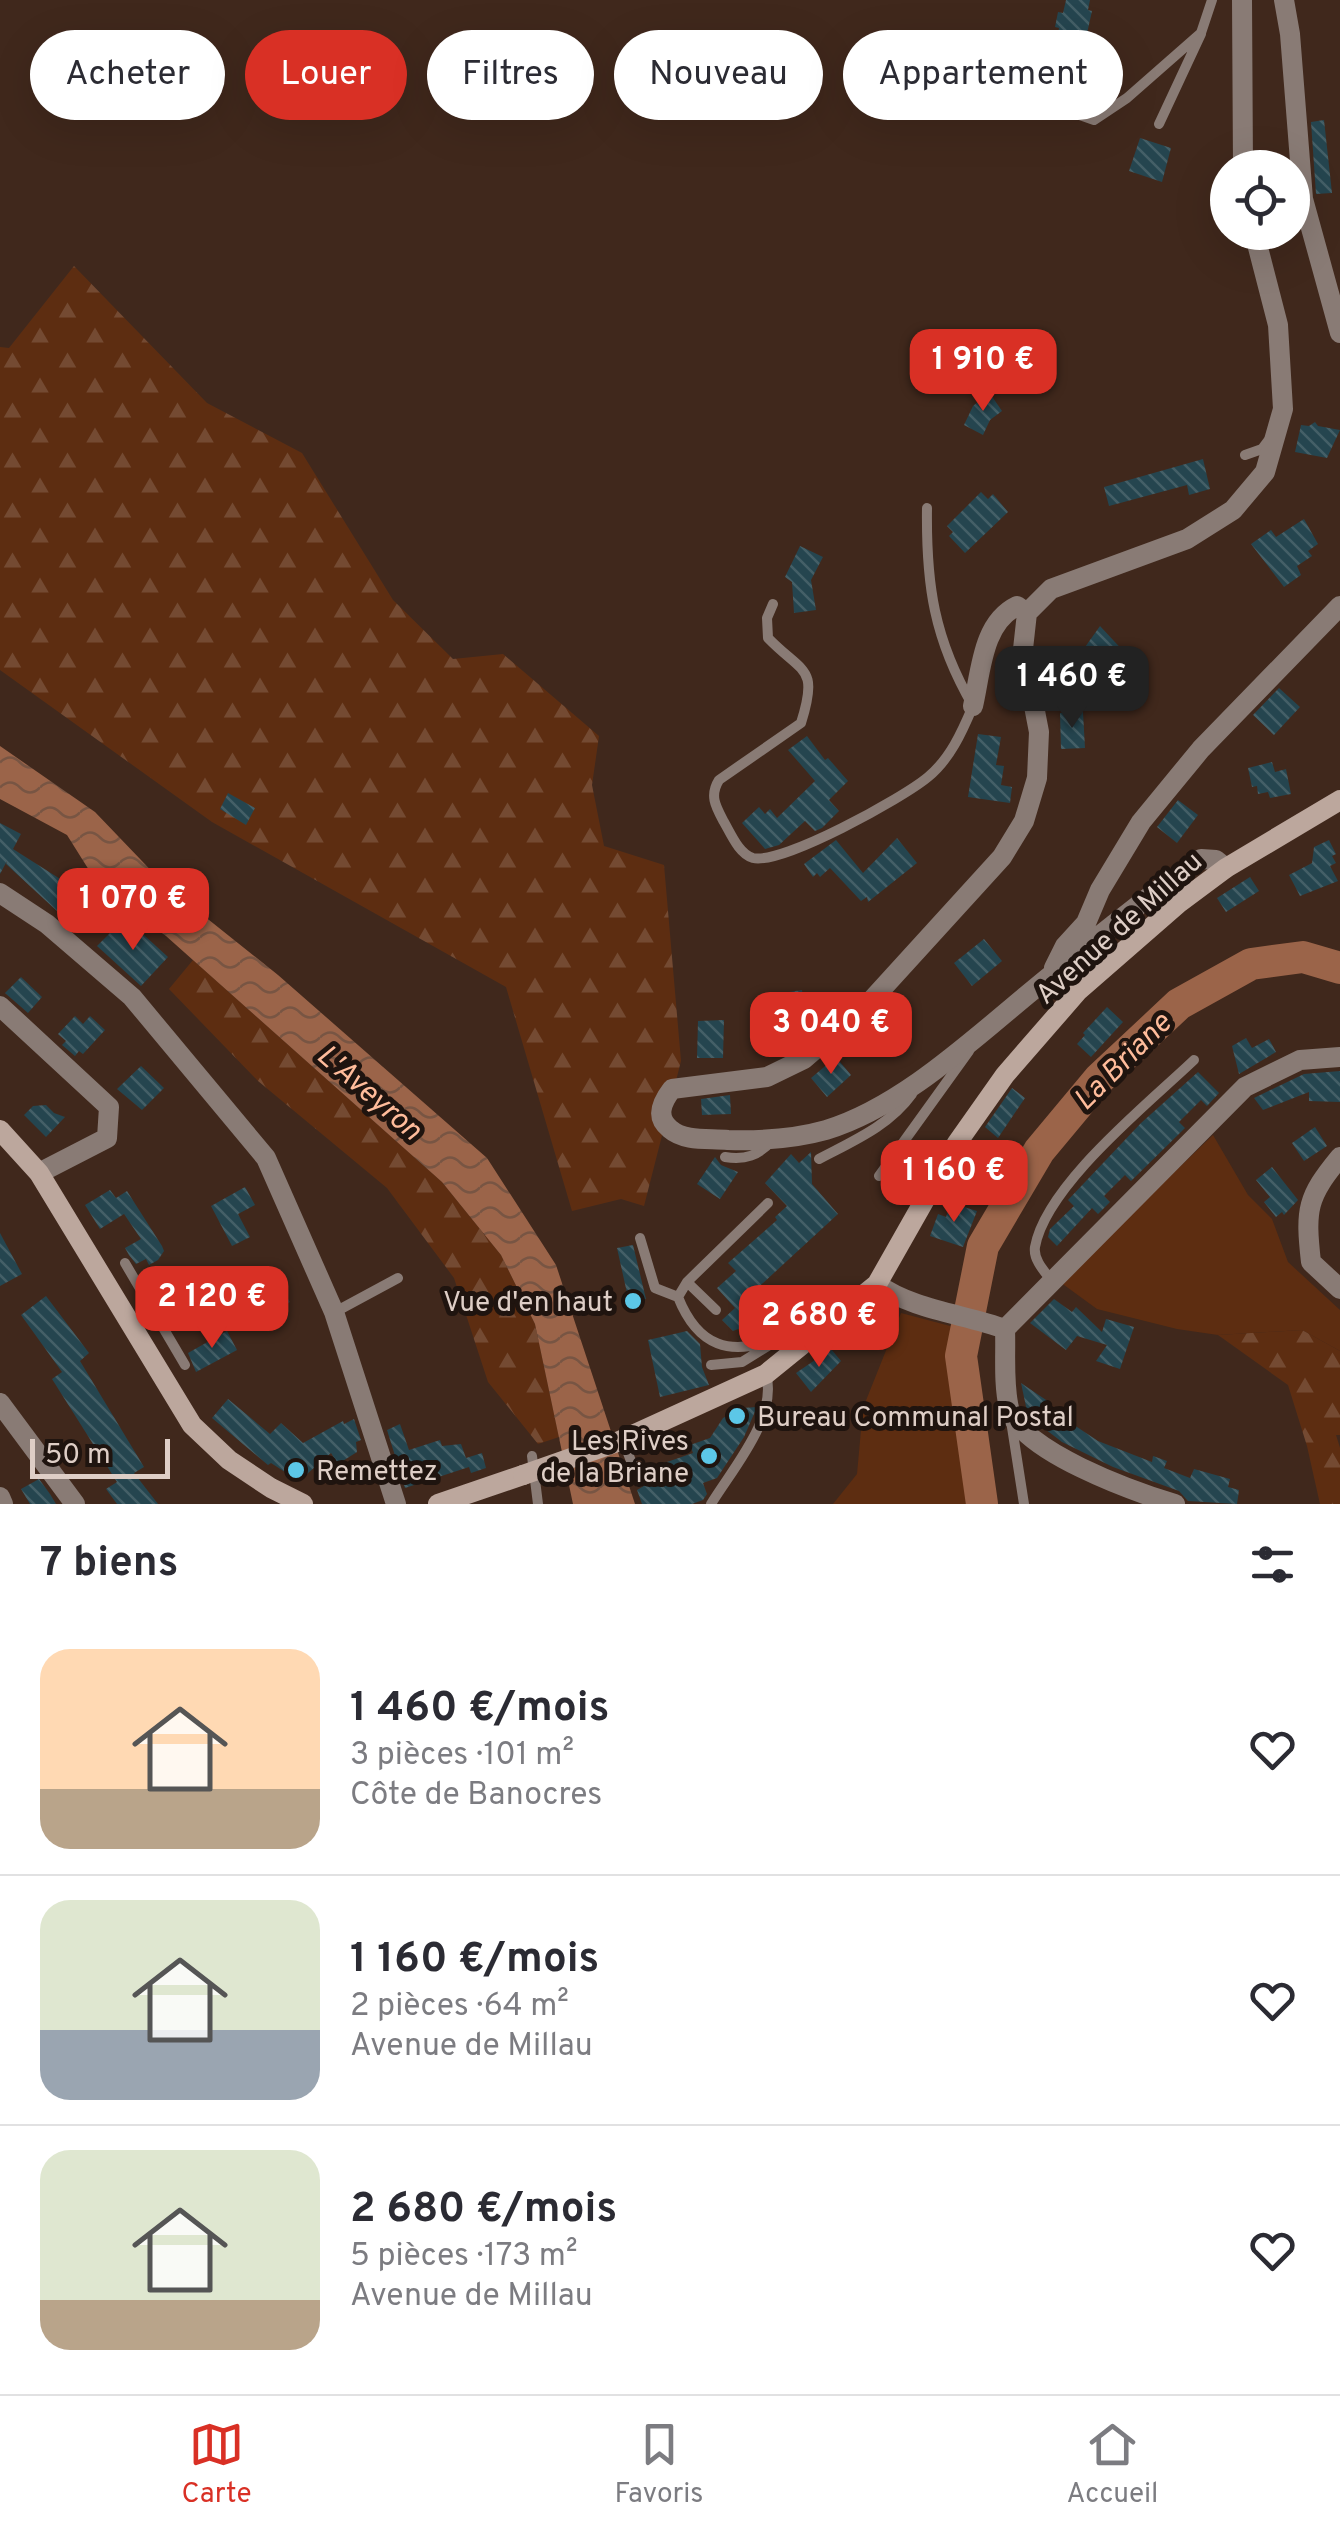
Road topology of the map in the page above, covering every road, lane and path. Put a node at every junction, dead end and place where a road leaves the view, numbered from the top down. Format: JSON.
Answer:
{"nodes":[{"id":1,"x":1212,"y":0,"type":"edge"},
{"id":2,"x":1242,"y":0,"type":"edge"},
{"id":3,"x":1284,"y":0,"type":"edge"},
{"id":4,"x":1201,"y":33,"type":"junction"},
{"id":5,"x":1123,"y":101,"type":"edge"},
{"id":6,"x":1160,"y":124,"type":"dead end"},
{"id":7,"x":1243,"y":150,"type":"edge"},
{"id":8,"x":1259,"y":250,"type":"edge"},
{"id":9,"x":1340,"y":333,"type":"edge"},
{"id":10,"x":1279,"y":430,"type":"junction"},
{"id":11,"x":1245,"y":455,"type":"dead end"},
{"id":12,"x":927,"y":508,"type":"dead end"},
{"id":13,"x":773,"y":604,"type":"dead end"},
{"id":14,"x":1340,"y":606,"type":"edge"},
{"id":15,"x":1027,"y":613,"type":"junction"},
{"id":16,"x":973,"y":706,"type":"junction"},
{"id":17,"x":1340,"y":800,"type":"edge"},
{"id":18,"x":1226,"y":868,"type":"junction"},
{"id":19,"x":0,"y":893,"type":"edge"},
{"id":20,"x":1051,"y":975,"type":"junction"},
{"id":21,"x":0,"y":1006,"type":"edge"},
{"id":22,"x":974,"y":1040,"type":"junction"},
{"id":23,"x":1340,"y":1057,"type":"edge"},
{"id":24,"x":1194,"y":1060,"type":"dead end"},
{"id":25,"x":916,"y":1082,"type":"junction"},
{"id":26,"x":0,"y":1130,"type":"edge"},
{"id":27,"x":772,"y":1139,"type":"junction"},
{"id":28,"x":1340,"y":1156,"type":"edge"},
{"id":29,"x":725,"y":1157,"type":"dead end"},
{"id":30,"x":819,"y":1159,"type":"dead end"},
{"id":31,"x":39,"y":1173,"type":"junction"},
{"id":32,"x":879,"y":1176,"type":"dead end"},
{"id":33,"x":768,"y":1204,"type":"dead end"},
{"id":34,"x":640,"y":1238,"type":"dead end"},
{"id":35,"x":126,"y":1264,"type":"dead end"},
{"id":36,"x":398,"y":1278,"type":"dead end"},
{"id":37,"x":1052,"y":1281,"type":"junction"},
{"id":38,"x":687,"y":1282,"type":"junction"},
{"id":39,"x":878,"y":1284,"type":"junction"},
{"id":40,"x":1340,"y":1289,"type":"edge"},
{"id":41,"x":678,"y":1297,"type":"junction"},
{"id":42,"x":716,"y":1310,"type":"dead end"},
{"id":43,"x":334,"y":1312,"type":"junction"},
{"id":44,"x":160,"y":1313,"type":"junction"},
{"id":45,"x":834,"y":1322,"type":"junction"},
{"id":46,"x":130,"y":1325,"type":"junction"},
{"id":47,"x":1000,"y":1327,"type":"junction"},
{"id":48,"x":780,"y":1337,"type":"junction"},
{"id":49,"x":185,"y":1365,"type":"dead end"},
{"id":50,"x":711,"y":1366,"type":"dead end"},
{"id":51,"x":766,"y":1374,"type":"junction"},
{"id":52,"x":0,"y":1403,"type":"edge"},
{"id":53,"x":1009,"y":1410,"type":"junction"},
{"id":54,"x":633,"y":1433,"type":"junction"},
{"id":55,"x":527,"y":1465,"type":"junction"},
{"id":56,"x":639,"y":1482,"type":"dead end"},
{"id":57,"x":74,"y":1504,"type":"edge"},
{"id":58,"x":303,"y":1504,"type":"edge"},
{"id":59,"x":396,"y":1504,"type":"edge"},
{"id":60,"x":439,"y":1504,"type":"edge"},
{"id":61,"x":538,"y":1504,"type":"edge"},
{"id":62,"x":711,"y":1504,"type":"edge"},
{"id":63,"x":1024,"y":1504,"type":"edge"},
{"id":64,"x":1175,"y":1504,"type":"edge"}],
"edges":[{"from":1,"to":4,"type":"lane"},
{"from":2,"to":7,"type":"street"},
{"from":3,"to":9,"type":"street"},
{"from":4,"to":5,"type":"lane"},
{"from":4,"to":6,"type":"lane"},
{"from":8,"to":10,"type":"street"},
{"from":10,"to":11,"type":"lane"},
{"from":10,"to":15,"type":"street"},
{"from":12,"to":16,"type":"lane"},
{"from":13,"to":16,"type":"lane"},
{"from":14,"to":20,"type":"street"},
{"from":15,"to":16,"type":"street"},
{"from":15,"to":27,"type":"street"},
{"from":17,"to":18,"type":"main road","name":"Avenue de Millau"},
{"from":18,"to":20,"type":"street"},
{"from":18,"to":39,"type":"main road","name":"Avenue de Millau"},
{"from":19,"to":43,"type":"street"},
{"from":20,"to":22,"type":"street"},
{"from":21,"to":31,"type":"street"},
{"from":22,"to":25,"type":"street"},
{"from":22,"to":32,"type":"lane"},
{"from":23,"to":37,"type":"street"},
{"from":24,"to":37,"type":"lane"},
{"from":25,"to":27,"type":"street"},
{"from":25,"to":30,"type":"lane"},
{"from":26,"to":31,"type":"main road"},
{"from":27,"to":29,"type":"lane"},
{"from":28,"to":40,"type":"street"},
{"from":31,"to":46,"type":"main road"},
{"from":33,"to":38,"type":"lane"},
{"from":34,"to":41,"type":"lane"},
{"from":35,"to":44,"type":"lane"},
{"from":36,"to":43,"type":"lane"},
{"from":37,"to":47,"type":"street"},
{"from":38,"to":41,"type":"lane"},
{"from":38,"to":42,"type":"lane"},
{"from":39,"to":45,"type":"main road","name":"Avenue de Millau"},
{"from":39,"to":47,"type":"street"},
{"from":41,"to":48,"type":"lane"},
{"from":43,"to":59,"type":"street"},
{"from":44,"to":46,"type":"lane"},
{"from":44,"to":49,"type":"lane"},
{"from":45,"to":48,"type":"lane"},
{"from":45,"to":51,"type":"main road","name":"Avenue de Millau"},
{"from":46,"to":58,"type":"main road"},
{"from":47,"to":53,"type":"street"},
{"from":48,"to":50,"type":"lane"},
{"from":51,"to":54,"type":"main road","name":"Avenue de Millau"},
{"from":51,"to":62,"type":"lane"},
{"from":52,"to":57,"type":"street"},
{"from":53,"to":63,"type":"lane"},
{"from":53,"to":64,"type":"street"},
{"from":54,"to":55,"type":"main road","name":"Avenue de Millau","bridge":true},
{"from":54,"to":56,"type":"lane"},
{"from":55,"to":60,"type":"main road"},
{"from":55,"to":61,"type":"lane"}]}
